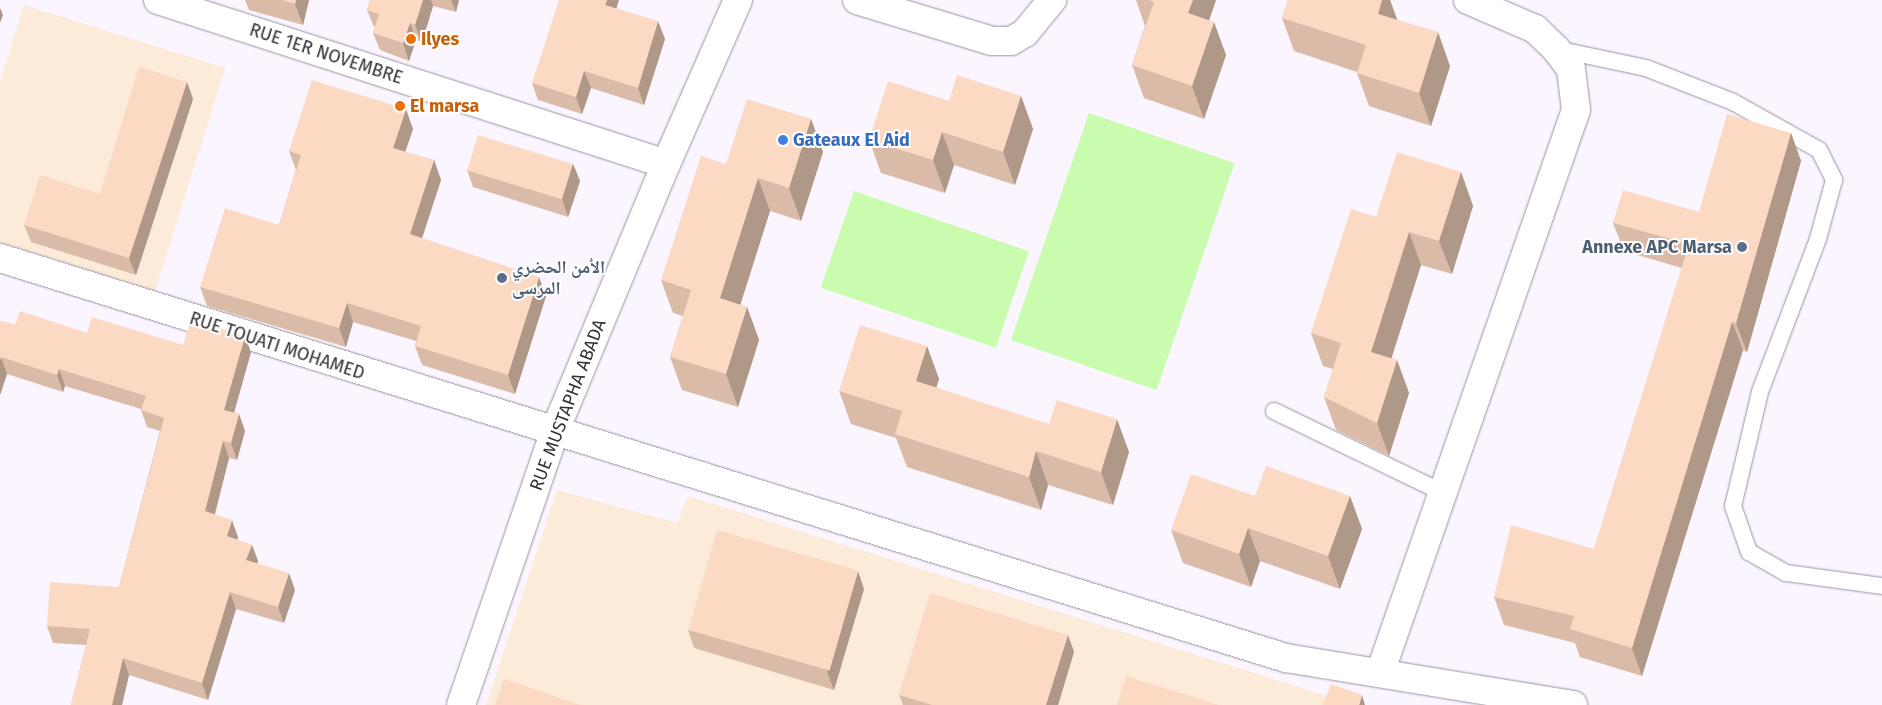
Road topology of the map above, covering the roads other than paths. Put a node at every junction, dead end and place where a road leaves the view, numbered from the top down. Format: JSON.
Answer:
{"nodes":[{"id":1,"x":158,"y":0,"type":"edge"},
{"id":2,"x":738,"y":0,"type":"edge"},
{"id":3,"x":857,"y":0,"type":"edge"},
{"id":4,"x":1052,"y":0,"type":"edge"},
{"id":5,"x":1468,"y":0,"type":"edge"},
{"id":6,"x":1556,"y":49,"type":"junction"},
{"id":7,"x":666,"y":164,"type":"junction"},
{"id":8,"x":0,"y":258,"type":"edge"},
{"id":9,"x":1274,"y":411,"type":"dead end"},
{"id":10,"x":554,"y":433,"type":"junction"},
{"id":11,"x":1444,"y":493,"type":"junction"},
{"id":12,"x":1882,"y":586,"type":"edge"},
{"id":13,"x":1380,"y":673,"type":"junction"},
{"id":14,"x":461,"y":705,"type":"edge"},
{"id":15,"x":1573,"y":705,"type":"edge"}],
"edges":[{"from":1,"to":7,"type":"street","name":"RUE 1ER NOVEMBRE"},
{"from":2,"to":7,"type":"street","name":"RUE MUSTAPHA ABADA"},
{"from":3,"to":4,"type":"street"},
{"from":5,"to":6,"type":"street"},
{"from":6,"to":11,"type":"street"},
{"from":6,"to":12,"type":"lane"},
{"from":7,"to":10,"type":"street","name":"RUE MUSTAPHA ABADA"},
{"from":8,"to":10,"type":"street","name":"RUE TOUATI MOHAMED"},
{"from":9,"to":11,"type":"lane"},
{"from":10,"to":13,"type":"street","name":"RUE TOUATI MOHAMED"},
{"from":10,"to":14,"type":"street","name":"RUE MUSTAPHA ABADA"},
{"from":11,"to":13,"type":"street"},
{"from":13,"to":15,"type":"street","name":"RUE TOUATI MOHAMED"}]}
